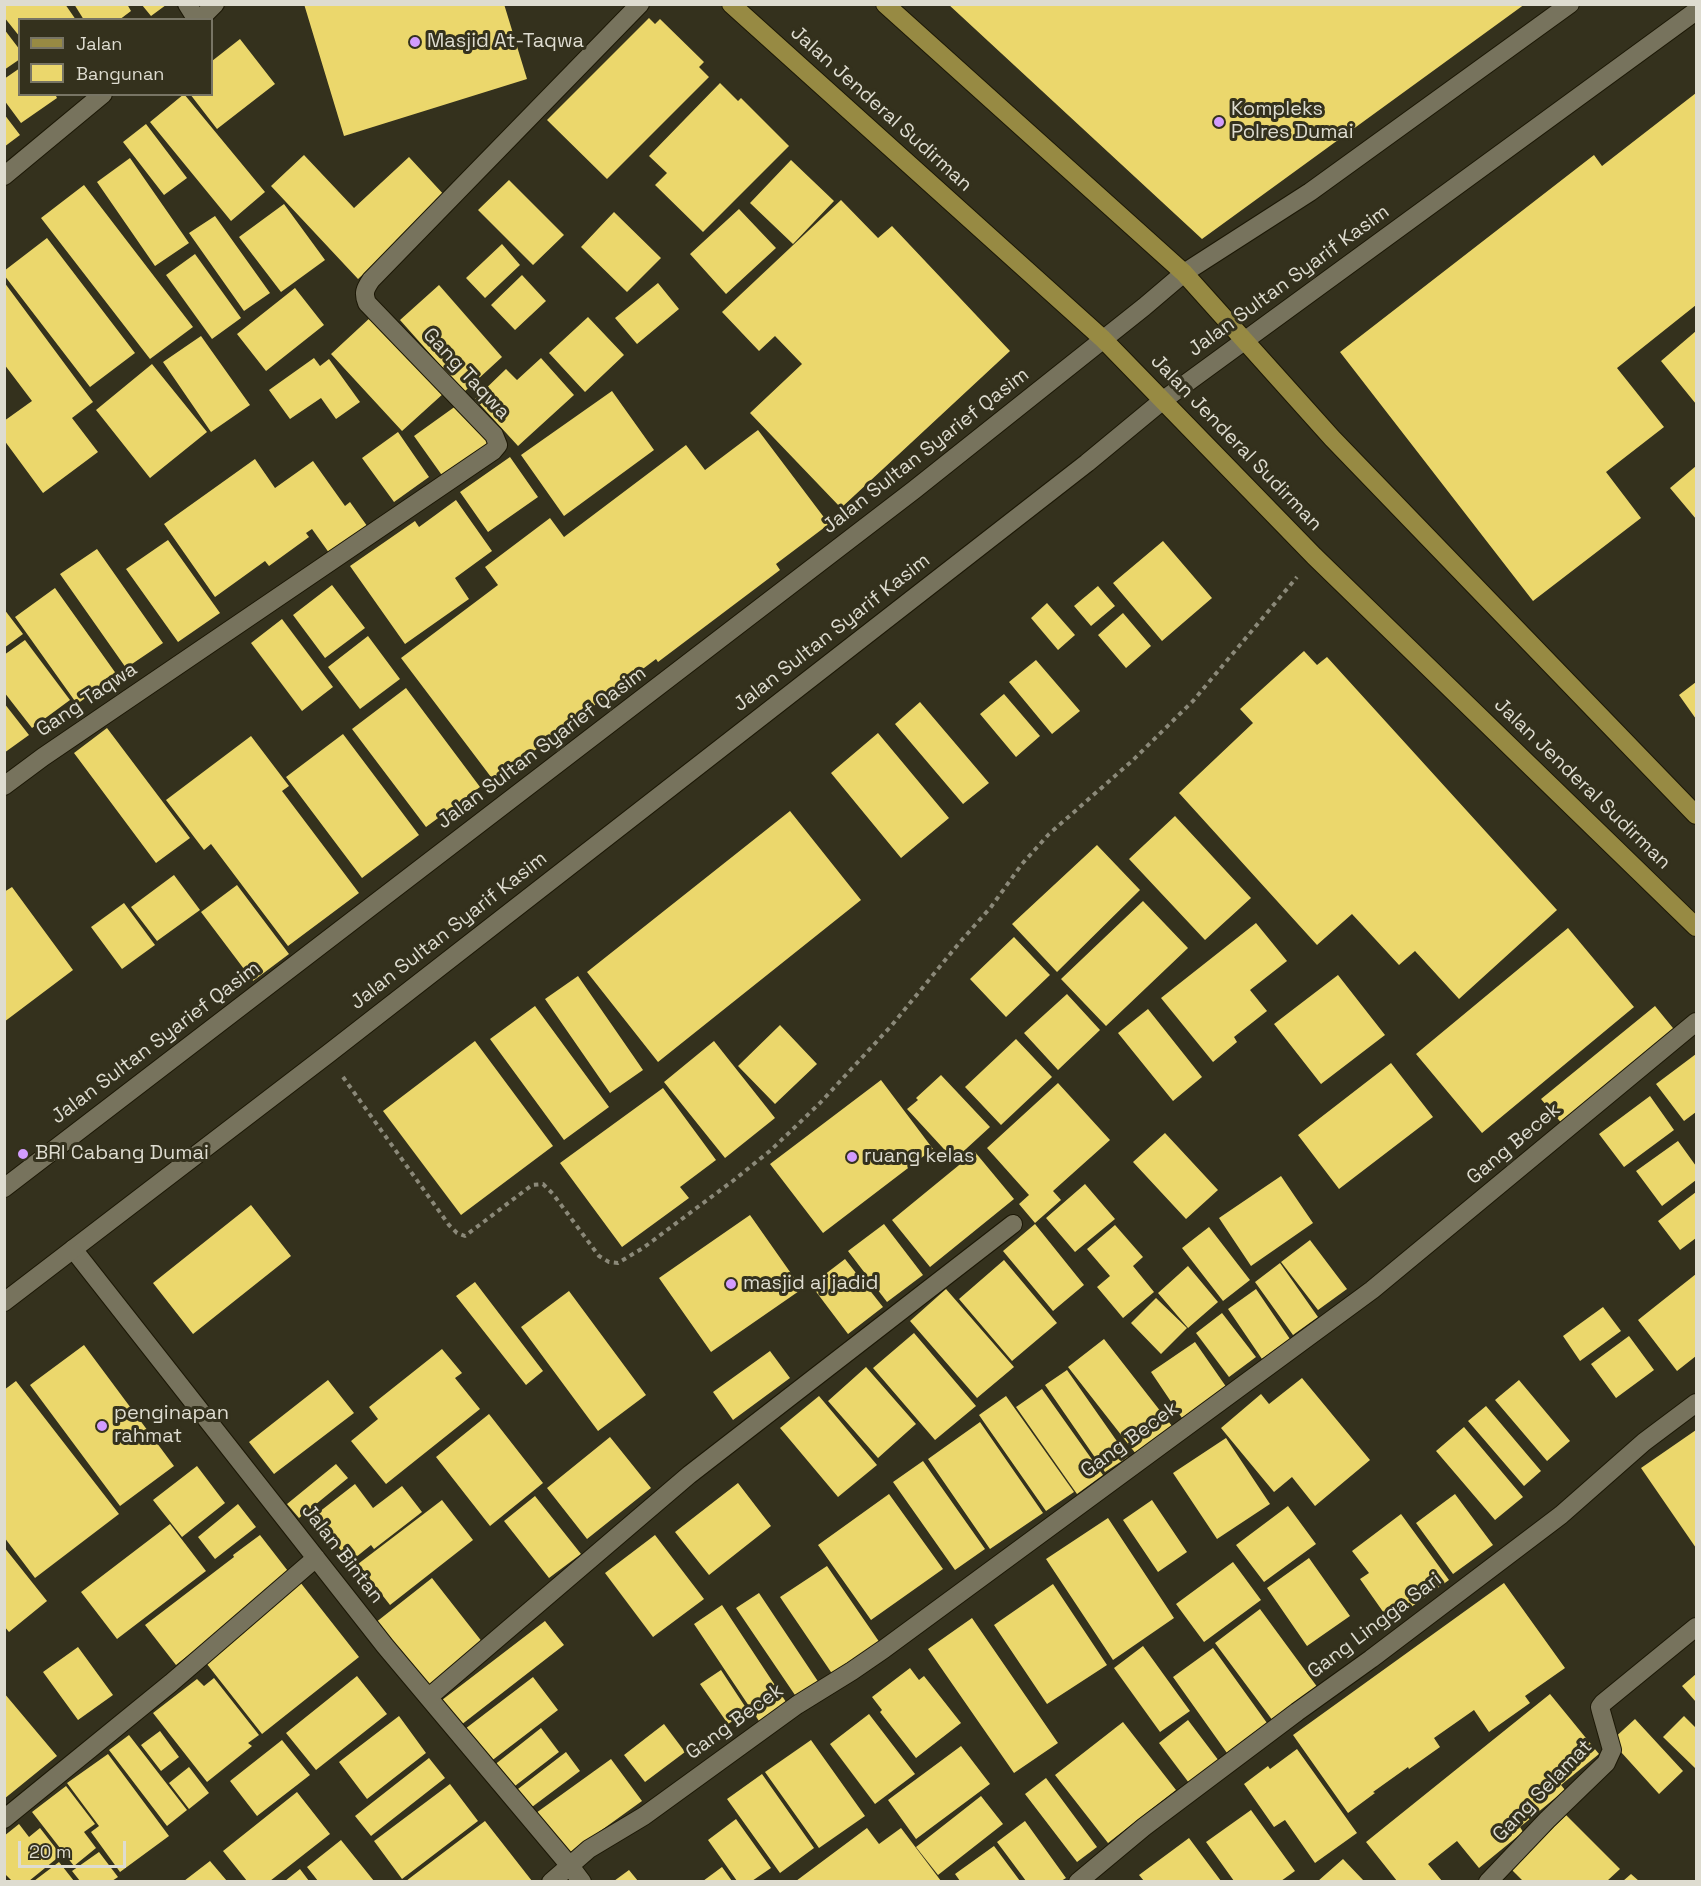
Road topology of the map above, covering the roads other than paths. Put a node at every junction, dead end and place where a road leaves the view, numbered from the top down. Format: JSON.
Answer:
{"nodes":[{"id":1,"x":187,"y":4,"type":"edge"},
{"id":2,"x":215,"y":4,"type":"edge"},
{"id":3,"x":639,"y":4,"type":"edge"},
{"id":4,"x":731,"y":4,"type":"edge"},
{"id":5,"x":885,"y":4,"type":"edge"},
{"id":6,"x":1570,"y":4,"type":"edge"},
{"id":7,"x":1696,"y":10,"type":"edge"},
{"id":8,"x":197,"y":18,"type":"edge"},
{"id":9,"x":200,"y":18,"type":"edge"},
{"id":10,"x":101,"y":96,"type":"edge"},
{"id":11,"x":4,"y":176,"type":"edge"},
{"id":12,"x":1184,"y":273,"type":"junction"},
{"id":13,"x":1103,"y":339,"type":"junction"},
{"id":14,"x":1246,"y":341,"type":"junction"},
{"id":15,"x":1162,"y":401,"type":"junction"},
{"id":16,"x":4,"y":786,"type":"edge"},
{"id":17,"x":1696,"y":815,"type":"edge"},
{"id":18,"x":1696,"y":927,"type":"edge"},
{"id":19,"x":1696,"y":1022,"type":"edge"},
{"id":20,"x":4,"y":1188,"type":"edge"},
{"id":21,"x":1013,"y":1224,"type":"dead end"},
{"id":22,"x":73,"y":1249,"type":"junction"},
{"id":23,"x":4,"y":1302,"type":"edge"},
{"id":24,"x":1696,"y":1403,"type":"edge"},
{"id":25,"x":316,"y":1558,"type":"junction"},
{"id":26,"x":1696,"y":1627,"type":"edge"},
{"id":27,"x":429,"y":1697,"type":"junction"},
{"id":28,"x":4,"y":1819,"type":"edge"},
{"id":29,"x":570,"y":1866,"type":"junction"},
{"id":30,"x":1495,"y":1880,"type":"edge"},
{"id":31,"x":551,"y":1881,"type":"edge"},
{"id":32,"x":582,"y":1881,"type":"edge"},
{"id":33,"x":1078,"y":1881,"type":"edge"}],
"edges":[{"from":1,"to":8,"type":"street"},
{"from":2,"to":9,"type":"street"},
{"from":3,"to":16,"type":"street","name":"Gang Taqwa"},
{"from":4,"to":13,"type":"main road","name":"Jalan Jenderal Sudirman"},
{"from":5,"to":12,"type":"main road"},
{"from":6,"to":12,"type":"street"},
{"from":7,"to":14,"type":"street","name":"Jalan Sultan Syarif Kasim"},
{"from":10,"to":11,"type":"street"},
{"from":12,"to":13,"type":"street"},
{"from":12,"to":14,"type":"main road"},
{"from":13,"to":15,"type":"main road","name":"Jalan Jenderal Sudirman"},
{"from":13,"to":20,"type":"street","name":"Jalan Sultan Syarief Qasim"},
{"from":14,"to":15,"type":"street","name":"Jalan Sultan Syarif Kasim"},
{"from":14,"to":17,"type":"main road"},
{"from":15,"to":18,"type":"main road","name":"Jalan Jenderal Sudirman"},
{"from":15,"to":22,"type":"street","name":"Jalan Sultan Syarif Kasim"},
{"from":19,"to":29,"type":"street","name":"Gang Becek"},
{"from":21,"to":27,"type":"street"},
{"from":22,"to":23,"type":"street","name":"Jalan Sultan Syarif Kasim"},
{"from":22,"to":25,"type":"street","name":"Jalan Bintan"},
{"from":24,"to":33,"type":"street","name":"Gang Lingga Sari"},
{"from":25,"to":27,"type":"street","name":"Jalan Bintan"},
{"from":25,"to":28,"type":"street"},
{"from":26,"to":30,"type":"street","name":"Gang Selamat"},
{"from":27,"to":29,"type":"street","name":"Jalan Bintan"},
{"from":29,"to":31,"type":"street","name":"Gang Becek"},
{"from":29,"to":32,"type":"street","name":"Jalan Bintan"}]}
